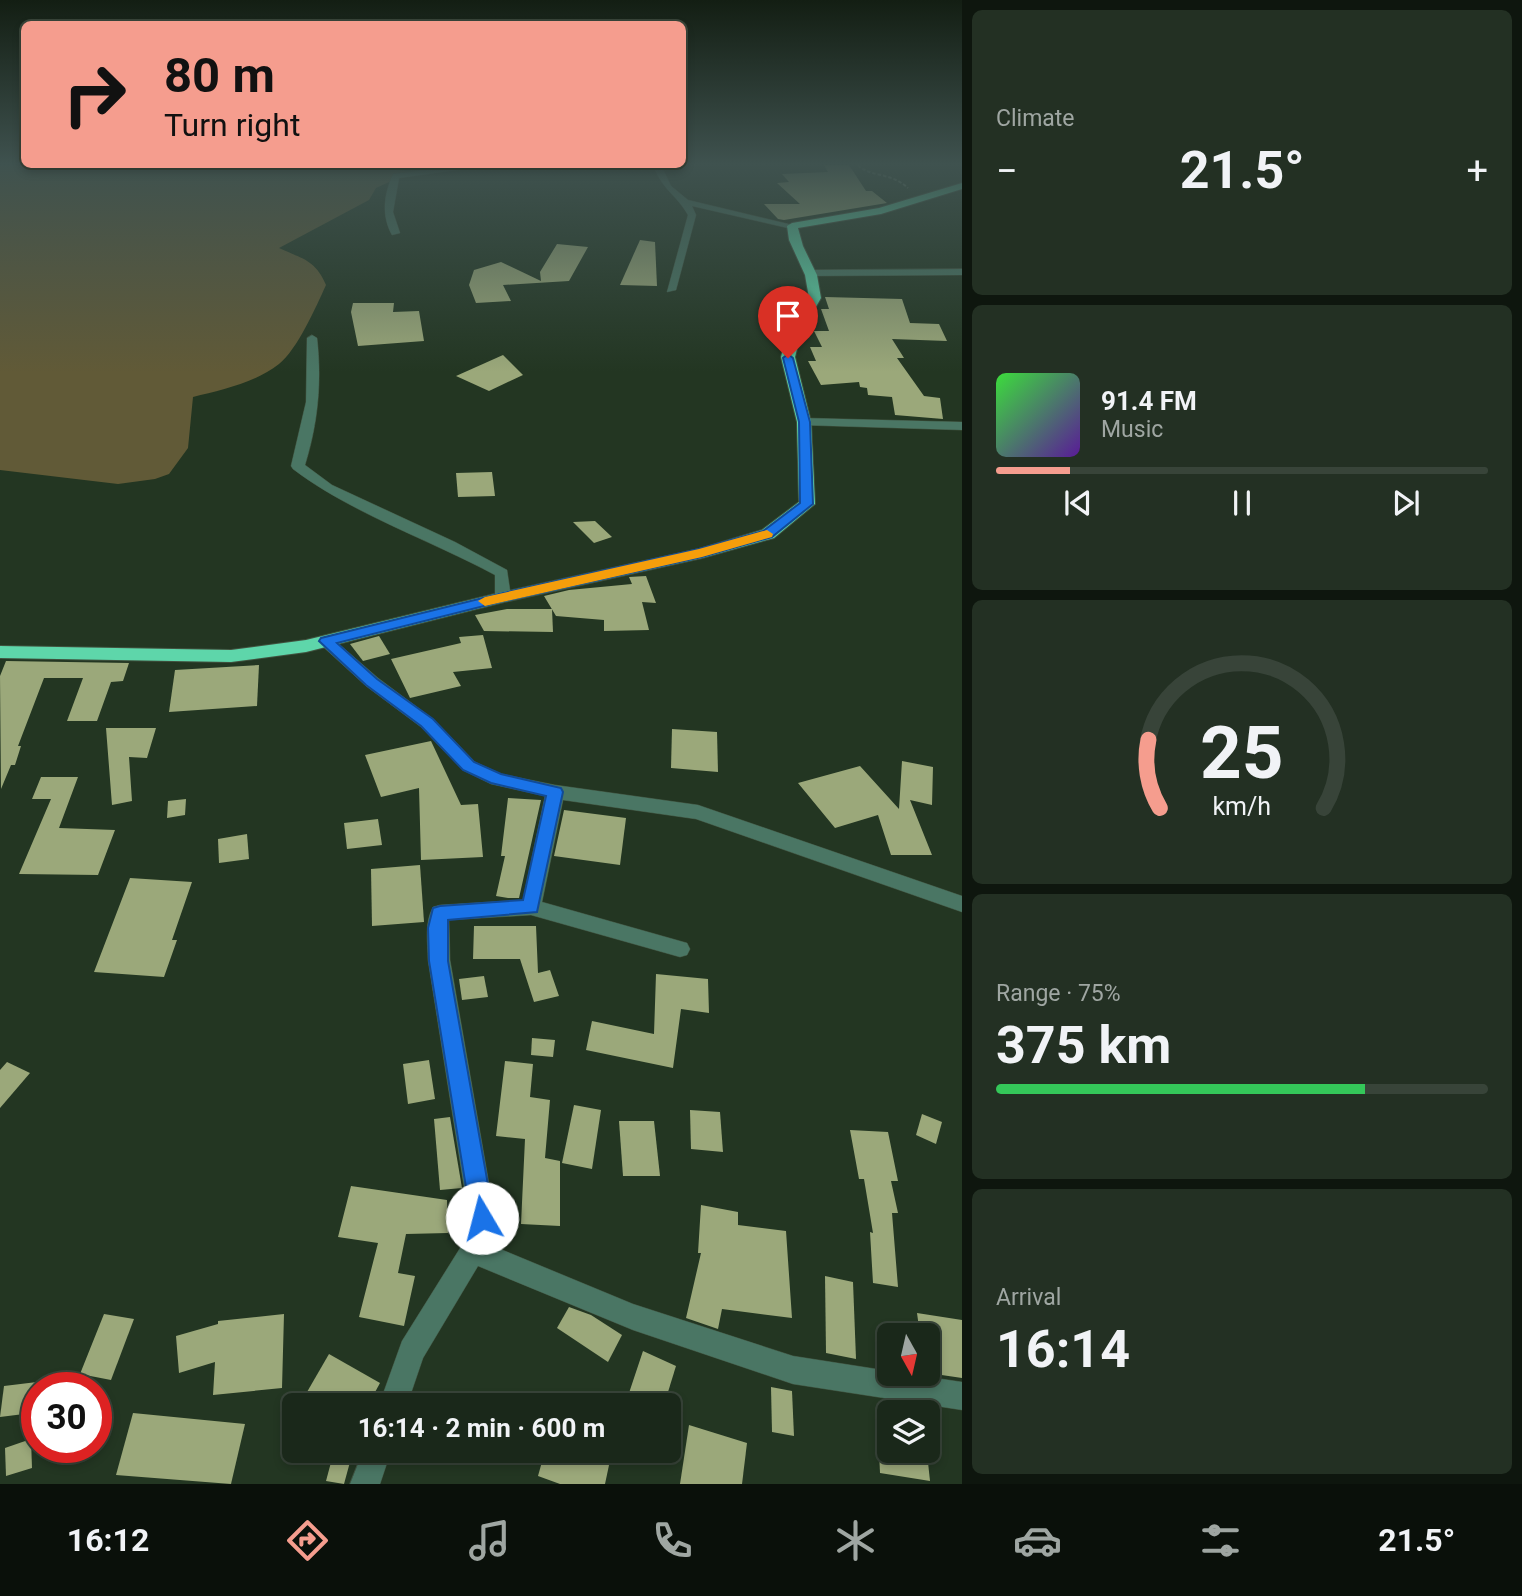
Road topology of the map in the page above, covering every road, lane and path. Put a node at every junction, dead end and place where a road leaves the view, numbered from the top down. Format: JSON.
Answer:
{"nodes":[{"id":1,"x":687,"y":234,"type":"edge"},
{"id":2,"x":794,"y":234,"type":"edge"},
{"id":3,"x":962,"y":272,"type":"edge"},
{"id":4,"x":810,"y":273,"type":"junction"},
{"id":5,"x":671,"y":290,"type":"dead end"},
{"id":6,"x":312,"y":338,"type":"dead end"},
{"id":7,"x":804,"y":422,"type":"junction"},
{"id":8,"x":962,"y":426,"type":"edge"},
{"id":9,"x":503,"y":597,"type":"junction"},
{"id":10,"x":326,"y":641,"type":"junction"},
{"id":11,"x":0,"y":652,"type":"edge"},
{"id":12,"x":555,"y":792,"type":"junction"},
{"id":13,"x":962,"y":904,"type":"edge"},
{"id":14,"x":531,"y":907,"type":"junction"},
{"id":15,"x":680,"y":949,"type":"dead end"},
{"id":16,"x":473,"y":1251,"type":"junction"},
{"id":17,"x":397,"y":1393,"type":"edge"},
{"id":18,"x":962,"y":1396,"type":"edge"},
{"id":19,"x":373,"y":1463,"type":"edge"},
{"id":20,"x":365,"y":1484,"type":"edge"}],
"edges":[{"from":1,"to":5,"type":"street"},
{"from":2,"to":4,"type":"highway"},
{"from":3,"to":4,"type":"street"},
{"from":4,"to":7,"type":"highway"},
{"from":6,"to":9,"type":"street"},
{"from":7,"to":8,"type":"street"},
{"from":7,"to":9,"type":"highway"},
{"from":9,"to":10,"type":"highway"},
{"from":10,"to":11,"type":"highway"},
{"from":10,"to":12,"type":"street"},
{"from":12,"to":13,"type":"street"},
{"from":12,"to":14,"type":"street"},
{"from":14,"to":15,"type":"street"},
{"from":14,"to":16,"type":"street"},
{"from":16,"to":17,"type":"street"},
{"from":16,"to":18,"type":"street"},
{"from":19,"to":20,"type":"street"}]}
